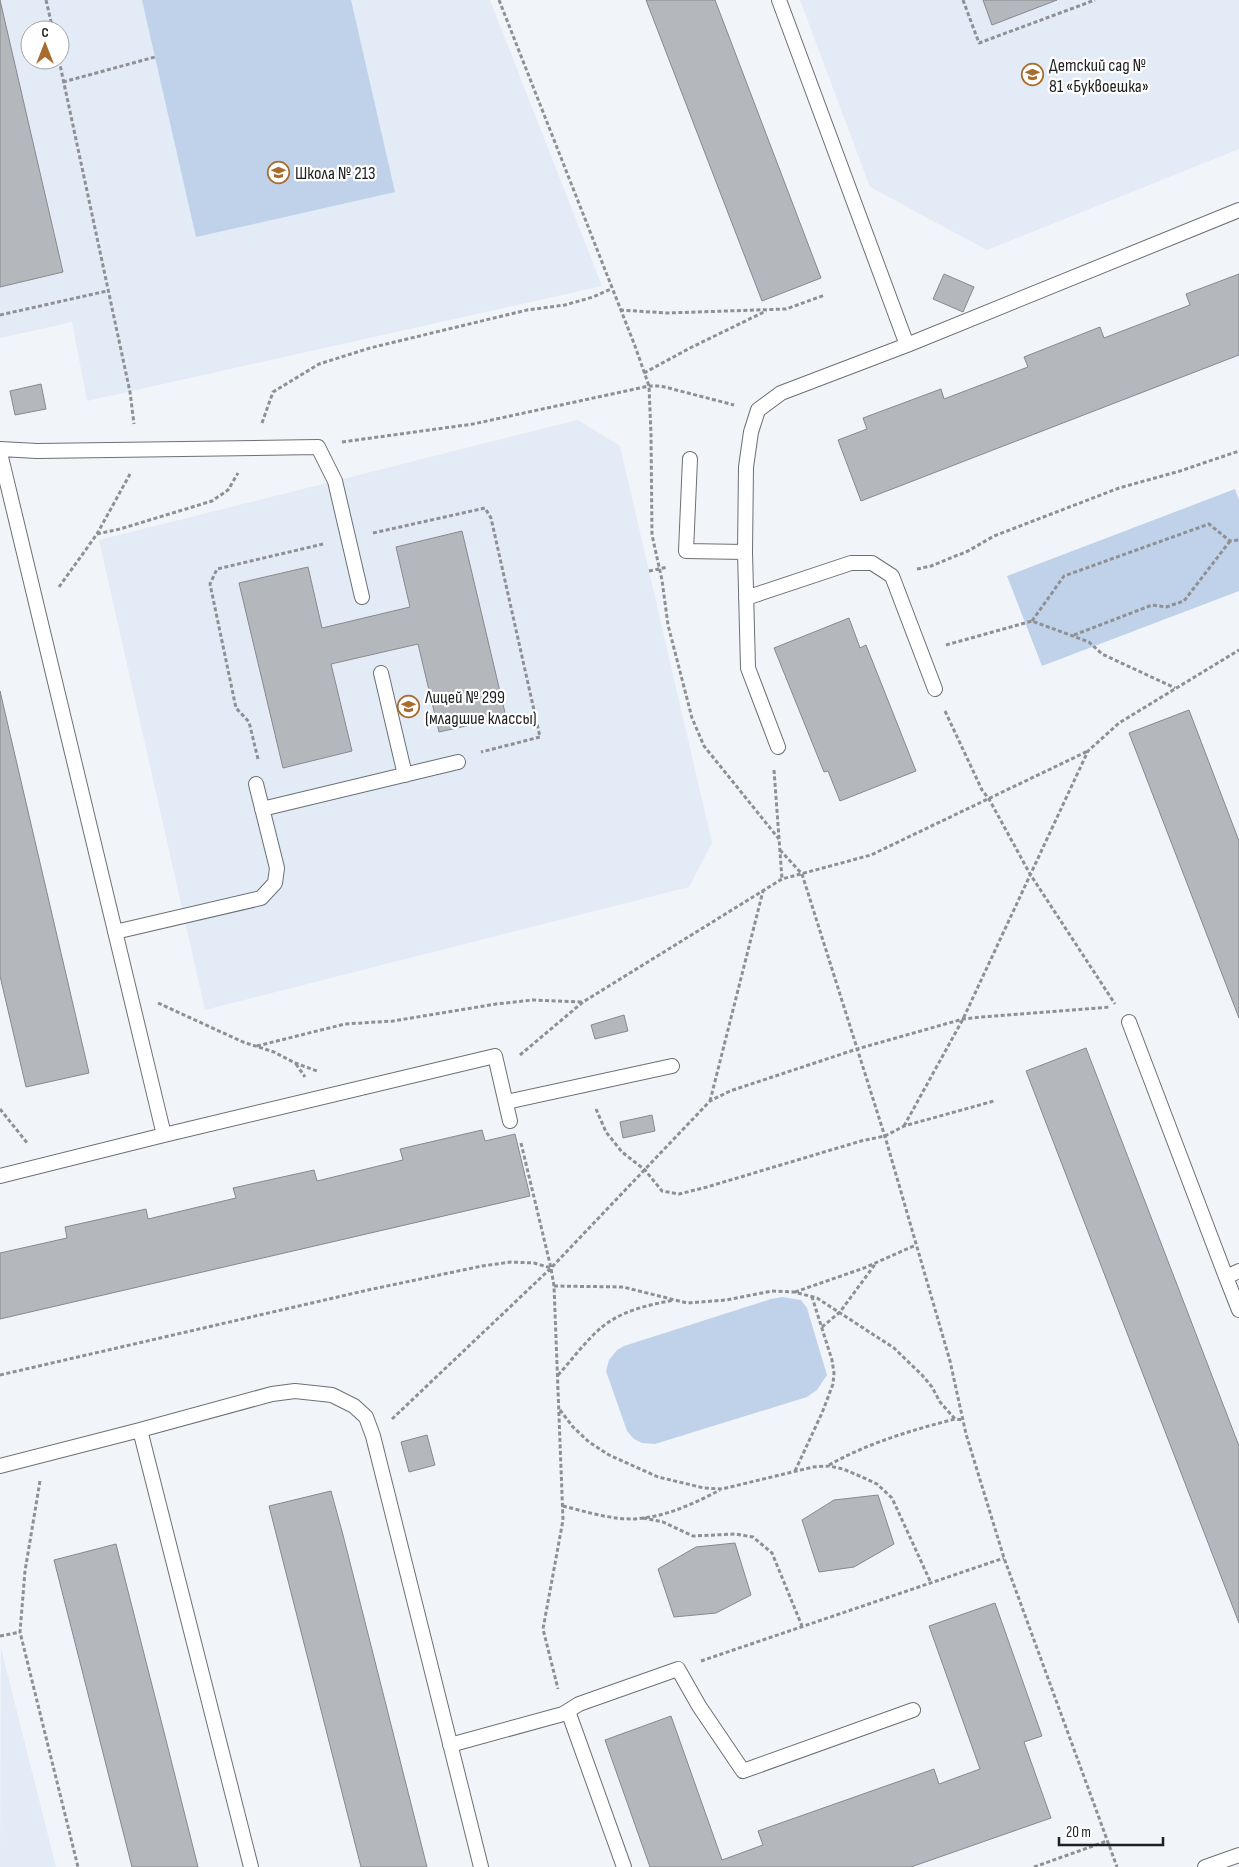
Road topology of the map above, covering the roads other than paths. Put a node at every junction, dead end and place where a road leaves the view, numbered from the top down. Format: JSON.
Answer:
{"nodes":[{"id":1,"x":778,"y":0,"type":"edge"},
{"id":2,"x":1239,"y":210,"type":"edge"},
{"id":3,"x":907,"y":345,"type":"junction"},
{"id":4,"x":0,"y":451,"type":"edge"},
{"id":5,"x":690,"y":459,"type":"dead end"},
{"id":6,"x":745,"y":552,"type":"junction"},
{"id":7,"x":362,"y":596,"type":"dead end"},
{"id":8,"x":746,"y":598,"type":"junction"},
{"id":9,"x":381,"y":673,"type":"dead end"},
{"id":10,"x":935,"y":689,"type":"road end"},
{"id":11,"x":778,"y":747,"type":"road end"},
{"id":12,"x":458,"y":762,"type":"road end"},
{"id":13,"x":405,"y":775,"type":"junction"},
{"id":14,"x":256,"y":784,"type":"road end"},
{"id":15,"x":262,"y":809,"type":"junction"},
{"id":16,"x":115,"y":932,"type":"junction"},
{"id":17,"x":1129,"y":1022,"type":"dead end"},
{"id":18,"x":672,"y":1066,"type":"dead end"},
{"id":19,"x":506,"y":1102,"type":"junction"},
{"id":20,"x":510,"y":1121,"type":"road end"},
{"id":21,"x":164,"y":1135,"type":"junction"},
{"id":22,"x":0,"y":1176,"type":"edge"},
{"id":23,"x":1239,"y":1271,"type":"edge"},
{"id":24,"x":1226,"y":1276,"type":"junction"},
{"id":25,"x":1239,"y":1310,"type":"edge"},
{"id":26,"x":140,"y":1430,"type":"junction"},
{"id":27,"x":0,"y":1466,"type":"edge"},
{"id":28,"x":913,"y":1710,"type":"dead end"},
{"id":29,"x":565,"y":1712,"type":"junction"},
{"id":30,"x":450,"y":1745,"type":"junction"},
{"id":31,"x":1239,"y":1855,"type":"edge"},
{"id":32,"x":1209,"y":1866,"type":"edge"},
{"id":33,"x":251,"y":1867,"type":"edge"},
{"id":34,"x":481,"y":1867,"type":"edge"},
{"id":35,"x":624,"y":1867,"type":"edge"}],
"edges":[{"from":1,"to":3,"type":"lane"},
{"from":2,"to":3,"type":"lane"},
{"from":3,"to":6,"type":"lane"},
{"from":4,"to":7,"type":"lane"},
{"from":4,"to":16,"type":"lane"},
{"from":5,"to":6,"type":"lane"},
{"from":6,"to":8,"type":"lane"},
{"from":8,"to":10,"type":"lane"},
{"from":8,"to":11,"type":"lane"},
{"from":9,"to":13,"type":"lane"},
{"from":12,"to":13,"type":"lane"},
{"from":13,"to":15,"type":"lane"},
{"from":14,"to":15,"type":"lane"},
{"from":15,"to":16,"type":"lane"},
{"from":16,"to":21,"type":"lane"},
{"from":17,"to":24,"type":"lane"},
{"from":18,"to":19,"type":"lane"},
{"from":19,"to":20,"type":"lane"},
{"from":19,"to":21,"type":"lane"},
{"from":21,"to":22,"type":"lane"},
{"from":23,"to":24,"type":"lane"},
{"from":24,"to":25,"type":"lane"},
{"from":26,"to":27,"type":"lane"},
{"from":26,"to":30,"type":"lane"},
{"from":26,"to":33,"type":"lane"},
{"from":28,"to":29,"type":"lane"},
{"from":29,"to":30,"type":"lane"},
{"from":29,"to":35,"type":"lane"},
{"from":30,"to":34,"type":"lane"},
{"from":31,"to":32,"type":"lane"}]}
